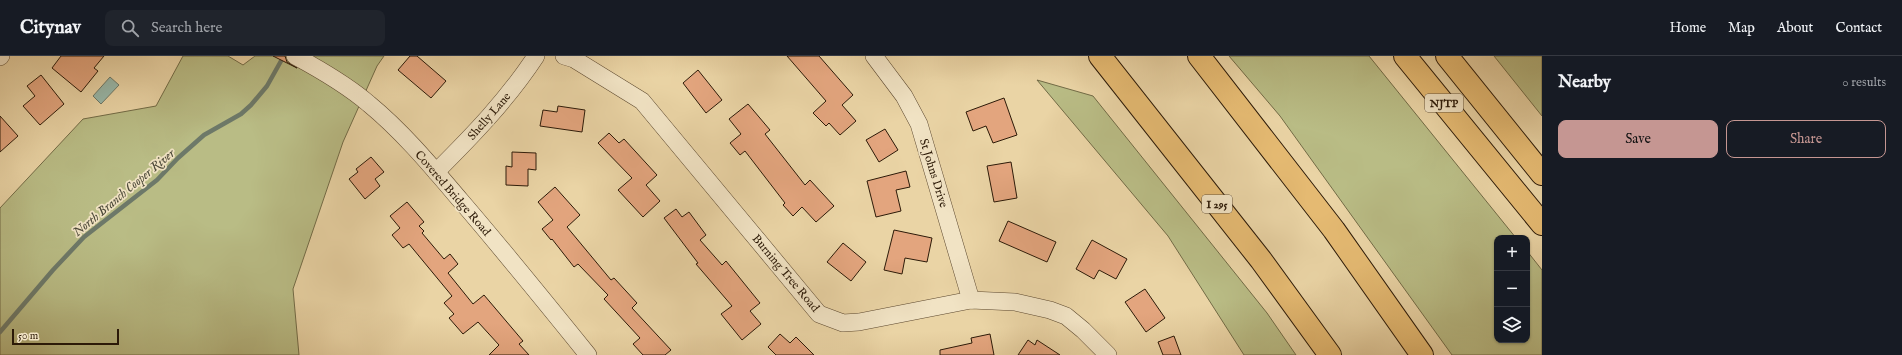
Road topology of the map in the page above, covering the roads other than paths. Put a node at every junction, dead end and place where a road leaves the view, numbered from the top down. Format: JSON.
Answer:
{"nodes":[{"id":1,"x":536,"y":56,"type":"edge"},
{"id":2,"x":564,"y":56,"type":"edge"},
{"id":3,"x":874,"y":56,"type":"edge"},
{"id":4,"x":1100,"y":56,"type":"edge"},
{"id":5,"x":1199,"y":56,"type":"edge"},
{"id":6,"x":1406,"y":56,"type":"edge"},
{"id":7,"x":1447,"y":56,"type":"edge"},
{"id":8,"x":298,"y":58,"type":"edge"},
{"id":9,"x":436,"y":172,"type":"junction"},
{"id":10,"x":1542,"y":174,"type":"edge"},
{"id":11,"x":1542,"y":224,"type":"edge"},
{"id":12,"x":972,"y":300,"type":"junction"},
{"id":13,"x":588,"y":355,"type":"edge"},
{"id":14,"x":1108,"y":355,"type":"edge"},
{"id":15,"x":1330,"y":355,"type":"edge"},
{"id":16,"x":1422,"y":355,"type":"edge"}],
"edges":[{"from":1,"to":9,"type":"street","name":"Shelly Lane"},
{"from":2,"to":12,"type":"street","name":"Burning Tree Road"},
{"from":3,"to":12,"type":"street","name":"St Johns Drive"},
{"from":4,"to":15,"type":"highway","number":"I 295"},
{"from":5,"to":16,"type":"highway"},
{"from":6,"to":11,"type":"highway","number":"NJTP"},
{"from":7,"to":10,"type":"highway","number":"NJTP"},
{"from":8,"to":9,"type":"street","name":"Covered Bridge Road"},
{"from":9,"to":13,"type":"street","name":"Covered Bridge Road"},
{"from":12,"to":14,"type":"street","name":"Burning Tree Road"}]}
